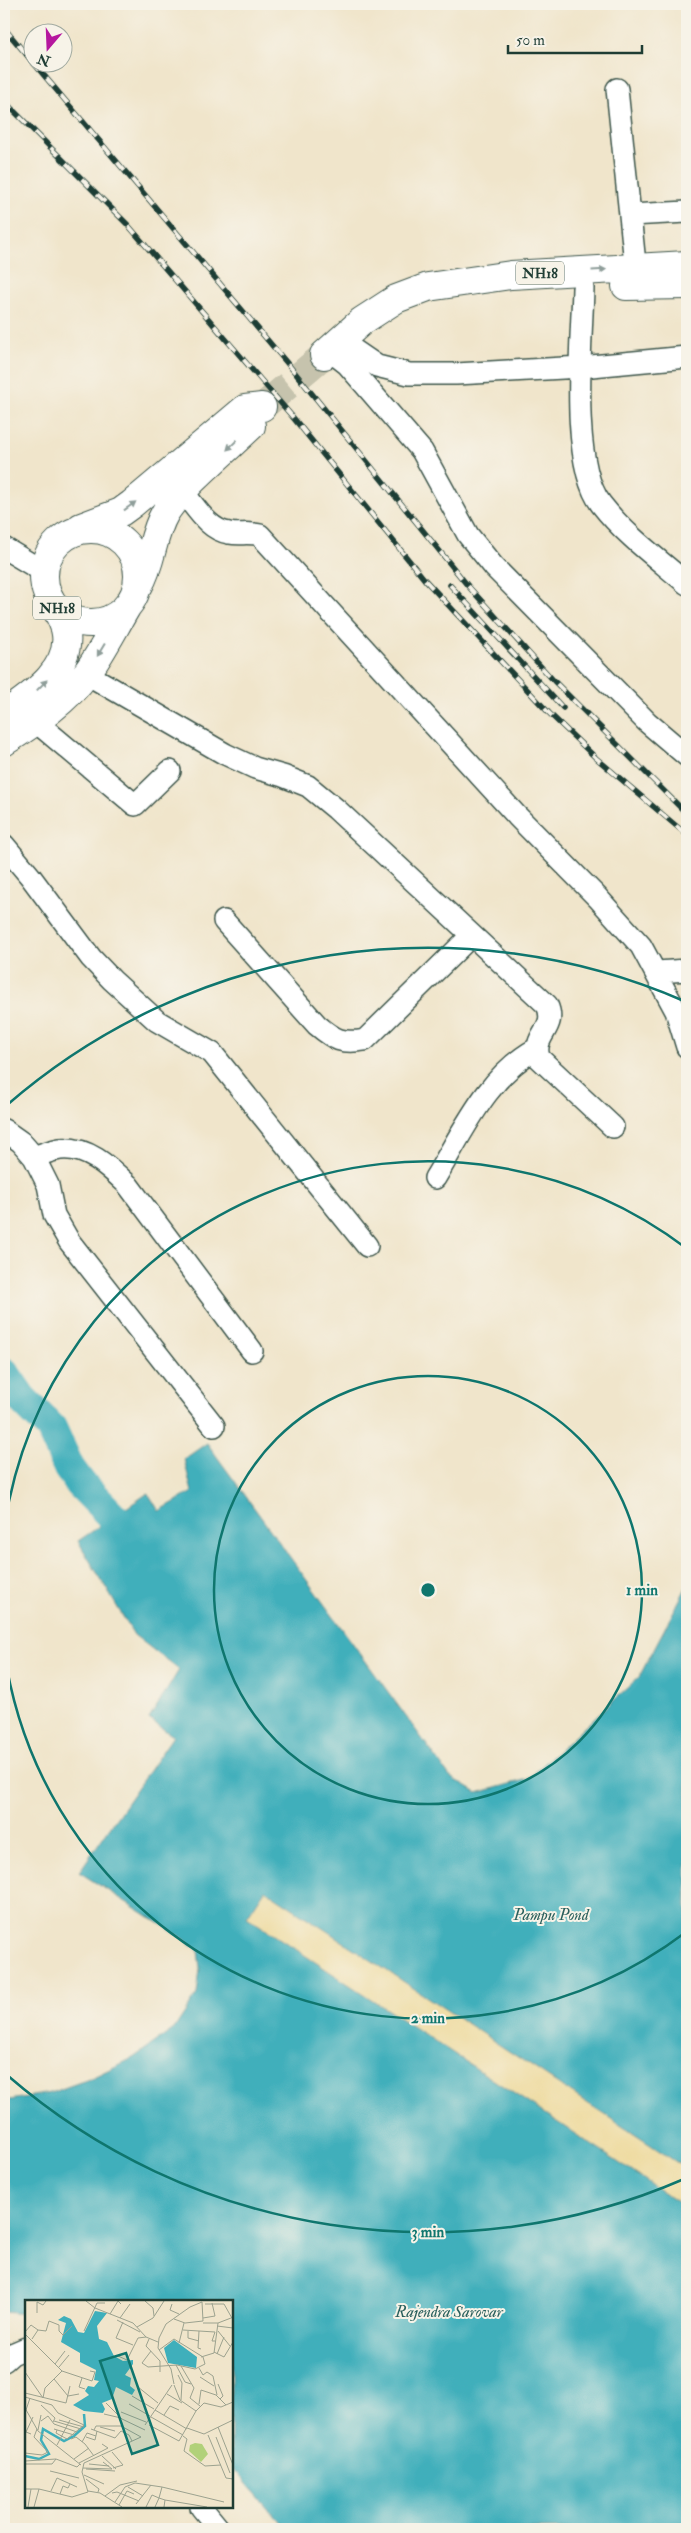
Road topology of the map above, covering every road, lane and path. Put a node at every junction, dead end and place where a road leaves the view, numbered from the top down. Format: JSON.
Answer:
{"nodes":[{"id":1,"x":618,"y":89,"type":"dead end"},
{"id":2,"x":687,"y":212,"type":"edge"},
{"id":3,"x":630,"y":215,"type":"junction"},
{"id":4,"x":687,"y":265,"type":"edge"},
{"id":5,"x":637,"y":277,"type":"junction"},
{"id":6,"x":687,"y":285,"type":"edge"},
{"id":7,"x":583,"y":288,"type":"junction"},
{"id":8,"x":396,"y":299,"type":"junction"},
{"id":9,"x":330,"y":349,"type":"junction"},
{"id":10,"x":687,"y":357,"type":"edge"},
{"id":11,"x":581,"y":368,"type":"junction"},
{"id":12,"x":183,"y":492,"type":"junction"},
{"id":13,"x":70,"y":533,"type":"junction"},
{"id":14,"x":4,"y":548,"type":"edge"},
{"id":15,"x":44,"y":572,"type":"junction"},
{"id":16,"x":687,"y":584,"type":"edge"},
{"id":17,"x":131,"y":598,"type":"junction"},
{"id":18,"x":54,"y":605,"type":"junction"},
{"id":19,"x":87,"y":674,"type":"junction"},
{"id":20,"x":4,"y":715,"type":"edge"},
{"id":21,"x":36,"y":721,"type":"junction"},
{"id":22,"x":4,"y":742,"type":"edge"},
{"id":23,"x":687,"y":756,"type":"edge"},
{"id":24,"x":170,"y":770,"type":"dead end"},
{"id":25,"x":4,"y":845,"type":"edge"},
{"id":26,"x":224,"y":921,"type":"dead end"},
{"id":27,"x":471,"y":936,"type":"junction"},
{"id":28,"x":687,"y":970,"type":"edge"},
{"id":29,"x":657,"y":972,"type":"junction"},
{"id":30,"x":687,"y":1047,"type":"edge"},
{"id":31,"x":536,"y":1049,"type":"junction"},
{"id":32,"x":613,"y":1127,"type":"dead end"},
{"id":33,"x":4,"y":1130,"type":"edge"},
{"id":34,"x":34,"y":1157,"type":"junction"},
{"id":35,"x":435,"y":1178,"type":"dead end"},
{"id":36,"x":367,"y":1246,"type":"dead end"},
{"id":37,"x":252,"y":1351,"type":"dead end"},
{"id":38,"x":214,"y":1426,"type":"dead end"},
{"id":39,"x":25,"y":2348,"type":"edge"},
{"id":40,"x":4,"y":2361,"type":"edge"},
{"id":41,"x":202,"y":2508,"type":"edge"},
{"id":42,"x":219,"y":2529,"type":"edge"}],
"edges":[{"from":1,"to":3,"type":"street"},
{"from":2,"to":3,"type":"street"},
{"from":3,"to":5,"type":"street"},
{"from":4,"to":5,"type":"highway","number":"NH18"},
{"from":5,"to":6,"type":"highway","number":"NH18"},
{"from":5,"to":7,"type":"highway","number":"NH18"},
{"from":8,"to":5,"type":"highway","number":"NH18","one_way":true},
{"from":7,"to":8,"type":"highway","number":"NH18"},
{"from":7,"to":11,"type":"street"},
{"from":8,"to":9,"type":"highway","number":"NH18"},
{"from":9,"to":11,"type":"street"},
{"from":9,"to":23,"type":"street"},
{"from":10,"to":11,"type":"street"},
{"from":11,"to":16,"type":"street"},
{"from":13,"to":12,"type":"highway","one_way":true},
{"from":12,"to":17,"type":"highway"},
{"from":12,"to":29,"type":"street"},
{"from":13,"to":15,"type":"highway"},
{"from":13,"to":17,"type":"highway"},
{"from":14,"to":15,"type":"street"},
{"from":15,"to":18,"type":"highway","number":"NH18"},
{"from":17,"to":18,"type":"highway","number":"NH18"},
{"from":17,"to":19,"type":"highway","one_way":true},
{"from":20,"to":18,"type":"highway","number":"NH18","one_way":true},
{"from":19,"to":21,"type":"highway"},
{"from":19,"to":27,"type":"street"},
{"from":21,"to":22,"type":"highway"},
{"from":21,"to":24,"type":"street"},
{"from":25,"to":36,"type":"street"},
{"from":26,"to":27,"type":"street"},
{"from":27,"to":31,"type":"street"},
{"from":28,"to":29,"type":"street"},
{"from":29,"to":30,"type":"street"},
{"from":31,"to":32,"type":"street"},
{"from":31,"to":35,"type":"street"},
{"from":33,"to":34,"type":"street"},
{"from":34,"to":37,"type":"street"},
{"from":34,"to":38,"type":"street"},
{"from":39,"to":40,"type":"street"},
{"from":41,"to":42,"type":"street"}]}
